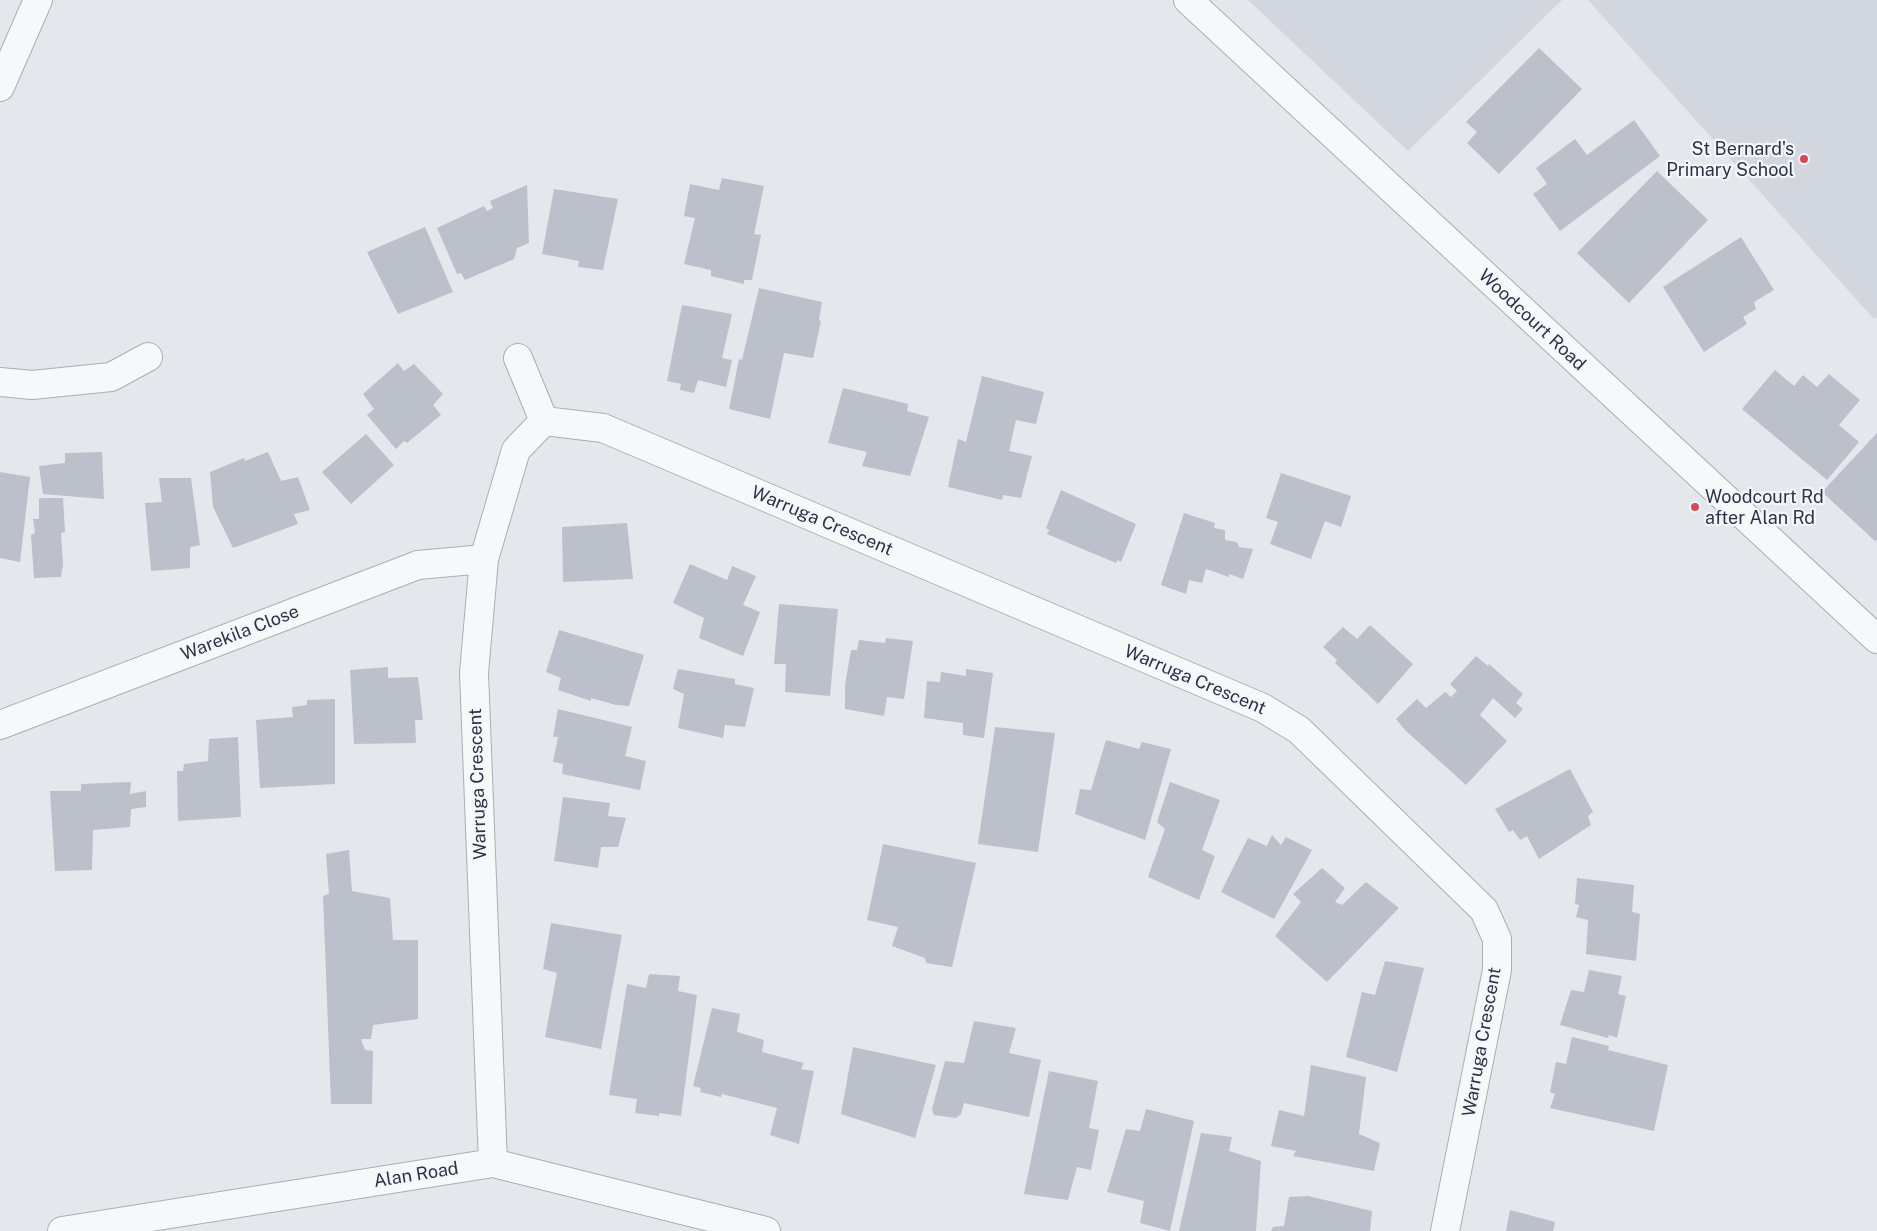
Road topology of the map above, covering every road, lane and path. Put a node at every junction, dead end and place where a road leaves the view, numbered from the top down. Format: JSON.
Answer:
{"nodes":[{"id":1,"x":38,"y":0,"type":"edge"},
{"id":2,"x":1188,"y":0,"type":"edge"},
{"id":3,"x":0,"y":87,"type":"edge"},
{"id":4,"x":148,"y":357,"type":"dead end"},
{"id":5,"x":518,"y":358,"type":"dead end"},
{"id":6,"x":0,"y":382,"type":"edge"},
{"id":7,"x":544,"y":421,"type":"junction"},
{"id":8,"x":484,"y":559,"type":"junction"},
{"id":9,"x":1877,"y":639,"type":"edge"},
{"id":10,"x":0,"y":725,"type":"edge"},
{"id":11,"x":493,"y":1163,"type":"junction"},
{"id":12,"x":62,"y":1231,"type":"edge"},
{"id":13,"x":766,"y":1231,"type":"edge"},
{"id":14,"x":1445,"y":1231,"type":"edge"}],
"edges":[{"from":1,"to":3,"type":"street"},
{"from":2,"to":9,"type":"street","name":"Woodcourt Road"},
{"from":4,"to":6,"type":"street"},
{"from":5,"to":7,"type":"street"},
{"from":7,"to":8,"type":"street","name":"Warruga Crescent"},
{"from":7,"to":14,"type":"street","name":"Warruga Crescent"},
{"from":8,"to":10,"type":"street","name":"Warekila Close"},
{"from":8,"to":11,"type":"street","name":"Warruga Crescent"},
{"from":11,"to":12,"type":"street","name":"Alan Road"},
{"from":11,"to":13,"type":"street","name":"Alan Road"}]}
